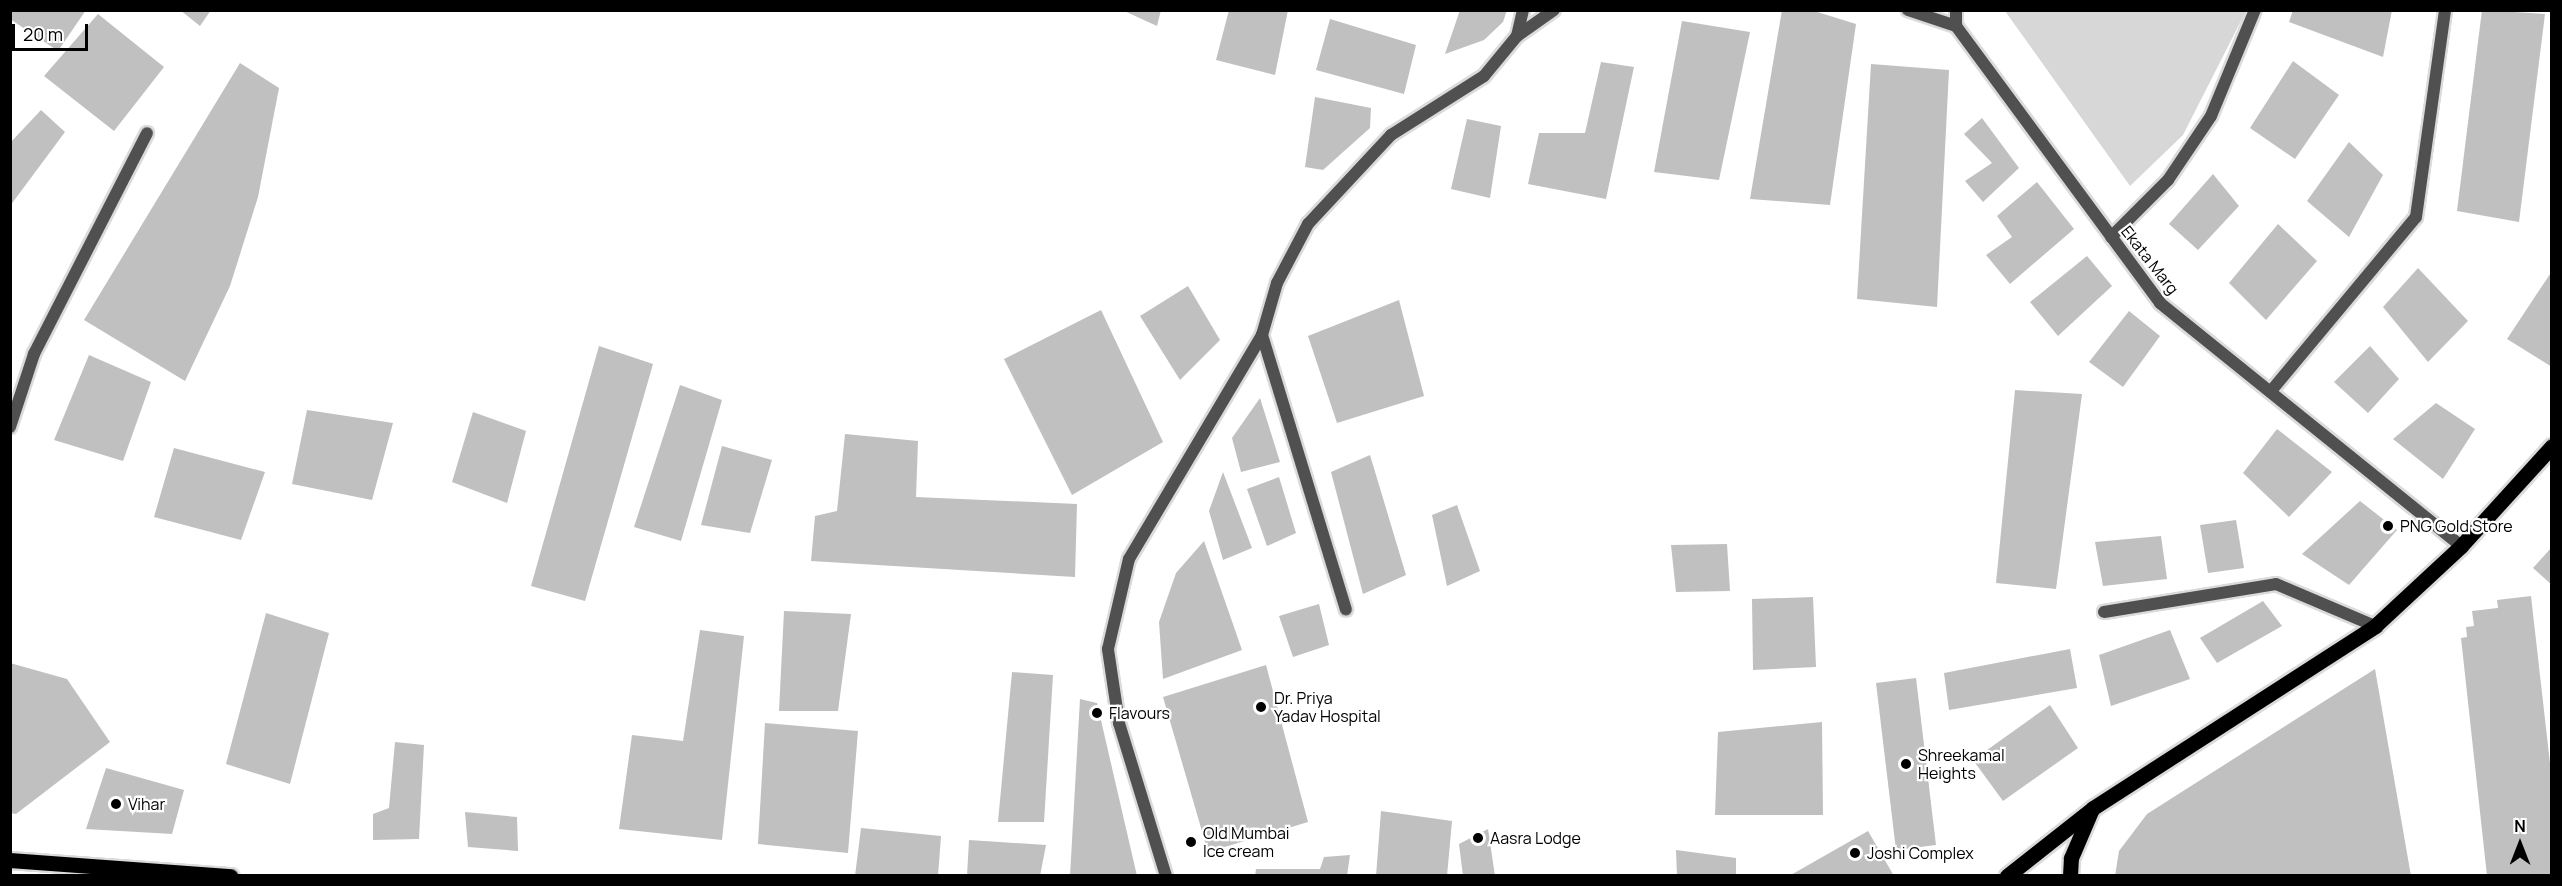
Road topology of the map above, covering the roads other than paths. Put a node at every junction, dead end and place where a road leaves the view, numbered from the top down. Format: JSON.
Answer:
{"nodes":[{"id":1,"x":1523,"y":10,"type":"edge"},
{"id":2,"x":1554,"y":10,"type":"edge"},
{"id":3,"x":1908,"y":10,"type":"edge"},
{"id":4,"x":1956,"y":10,"type":"edge"},
{"id":5,"x":2254,"y":10,"type":"edge"},
{"id":6,"x":2445,"y":10,"type":"edge"},
{"id":7,"x":1956,"y":26,"type":"junction"},
{"id":8,"x":1517,"y":36,"type":"junction"},
{"id":9,"x":147,"y":133,"type":"dead end"},
{"id":10,"x":2111,"y":237,"type":"junction"},
{"id":11,"x":1262,"y":335,"type":"junction"},
{"id":12,"x":2271,"y":391,"type":"junction"},
{"id":13,"x":10,"y":427,"type":"edge"},
{"id":14,"x":2552,"y":446,"type":"edge"},
{"id":15,"x":2461,"y":546,"type":"junction"},
{"id":16,"x":1346,"y":609,"type":"dead end"},
{"id":17,"x":2104,"y":612,"type":"dead end"},
{"id":18,"x":2374,"y":626,"type":"junction"},
{"id":19,"x":2092,"y":808,"type":"junction"},
{"id":20,"x":10,"y":860,"type":"edge"},
{"id":21,"x":230,"y":876,"type":"edge"},
{"id":22,"x":1166,"y":876,"type":"edge"},
{"id":23,"x":2007,"y":876,"type":"edge"},
{"id":24,"x":2070,"y":876,"type":"edge"}],
"edges":[{"from":1,"to":8,"type":"street"},
{"from":2,"to":8,"type":"street"},
{"from":3,"to":7,"type":"street"},
{"from":4,"to":7,"type":"street"},
{"from":5,"to":10,"type":"street"},
{"from":6,"to":12,"type":"street"},
{"from":7,"to":10,"type":"street","name":"Ekata Marg"},
{"from":8,"to":11,"type":"street"},
{"from":9,"to":13,"type":"street"},
{"from":10,"to":12,"type":"street","name":"Ekata Marg"},
{"from":11,"to":16,"type":"street"},
{"from":11,"to":22,"type":"street"},
{"from":12,"to":15,"type":"street","name":"Ekata Marg"},
{"from":14,"to":15,"type":"main road"},
{"from":15,"to":18,"type":"main road"},
{"from":17,"to":18,"type":"street"},
{"from":18,"to":19,"type":"main road"},
{"from":19,"to":23,"type":"main road"},
{"from":19,"to":24,"type":"main road"},
{"from":20,"to":21,"type":"main road"}]}
